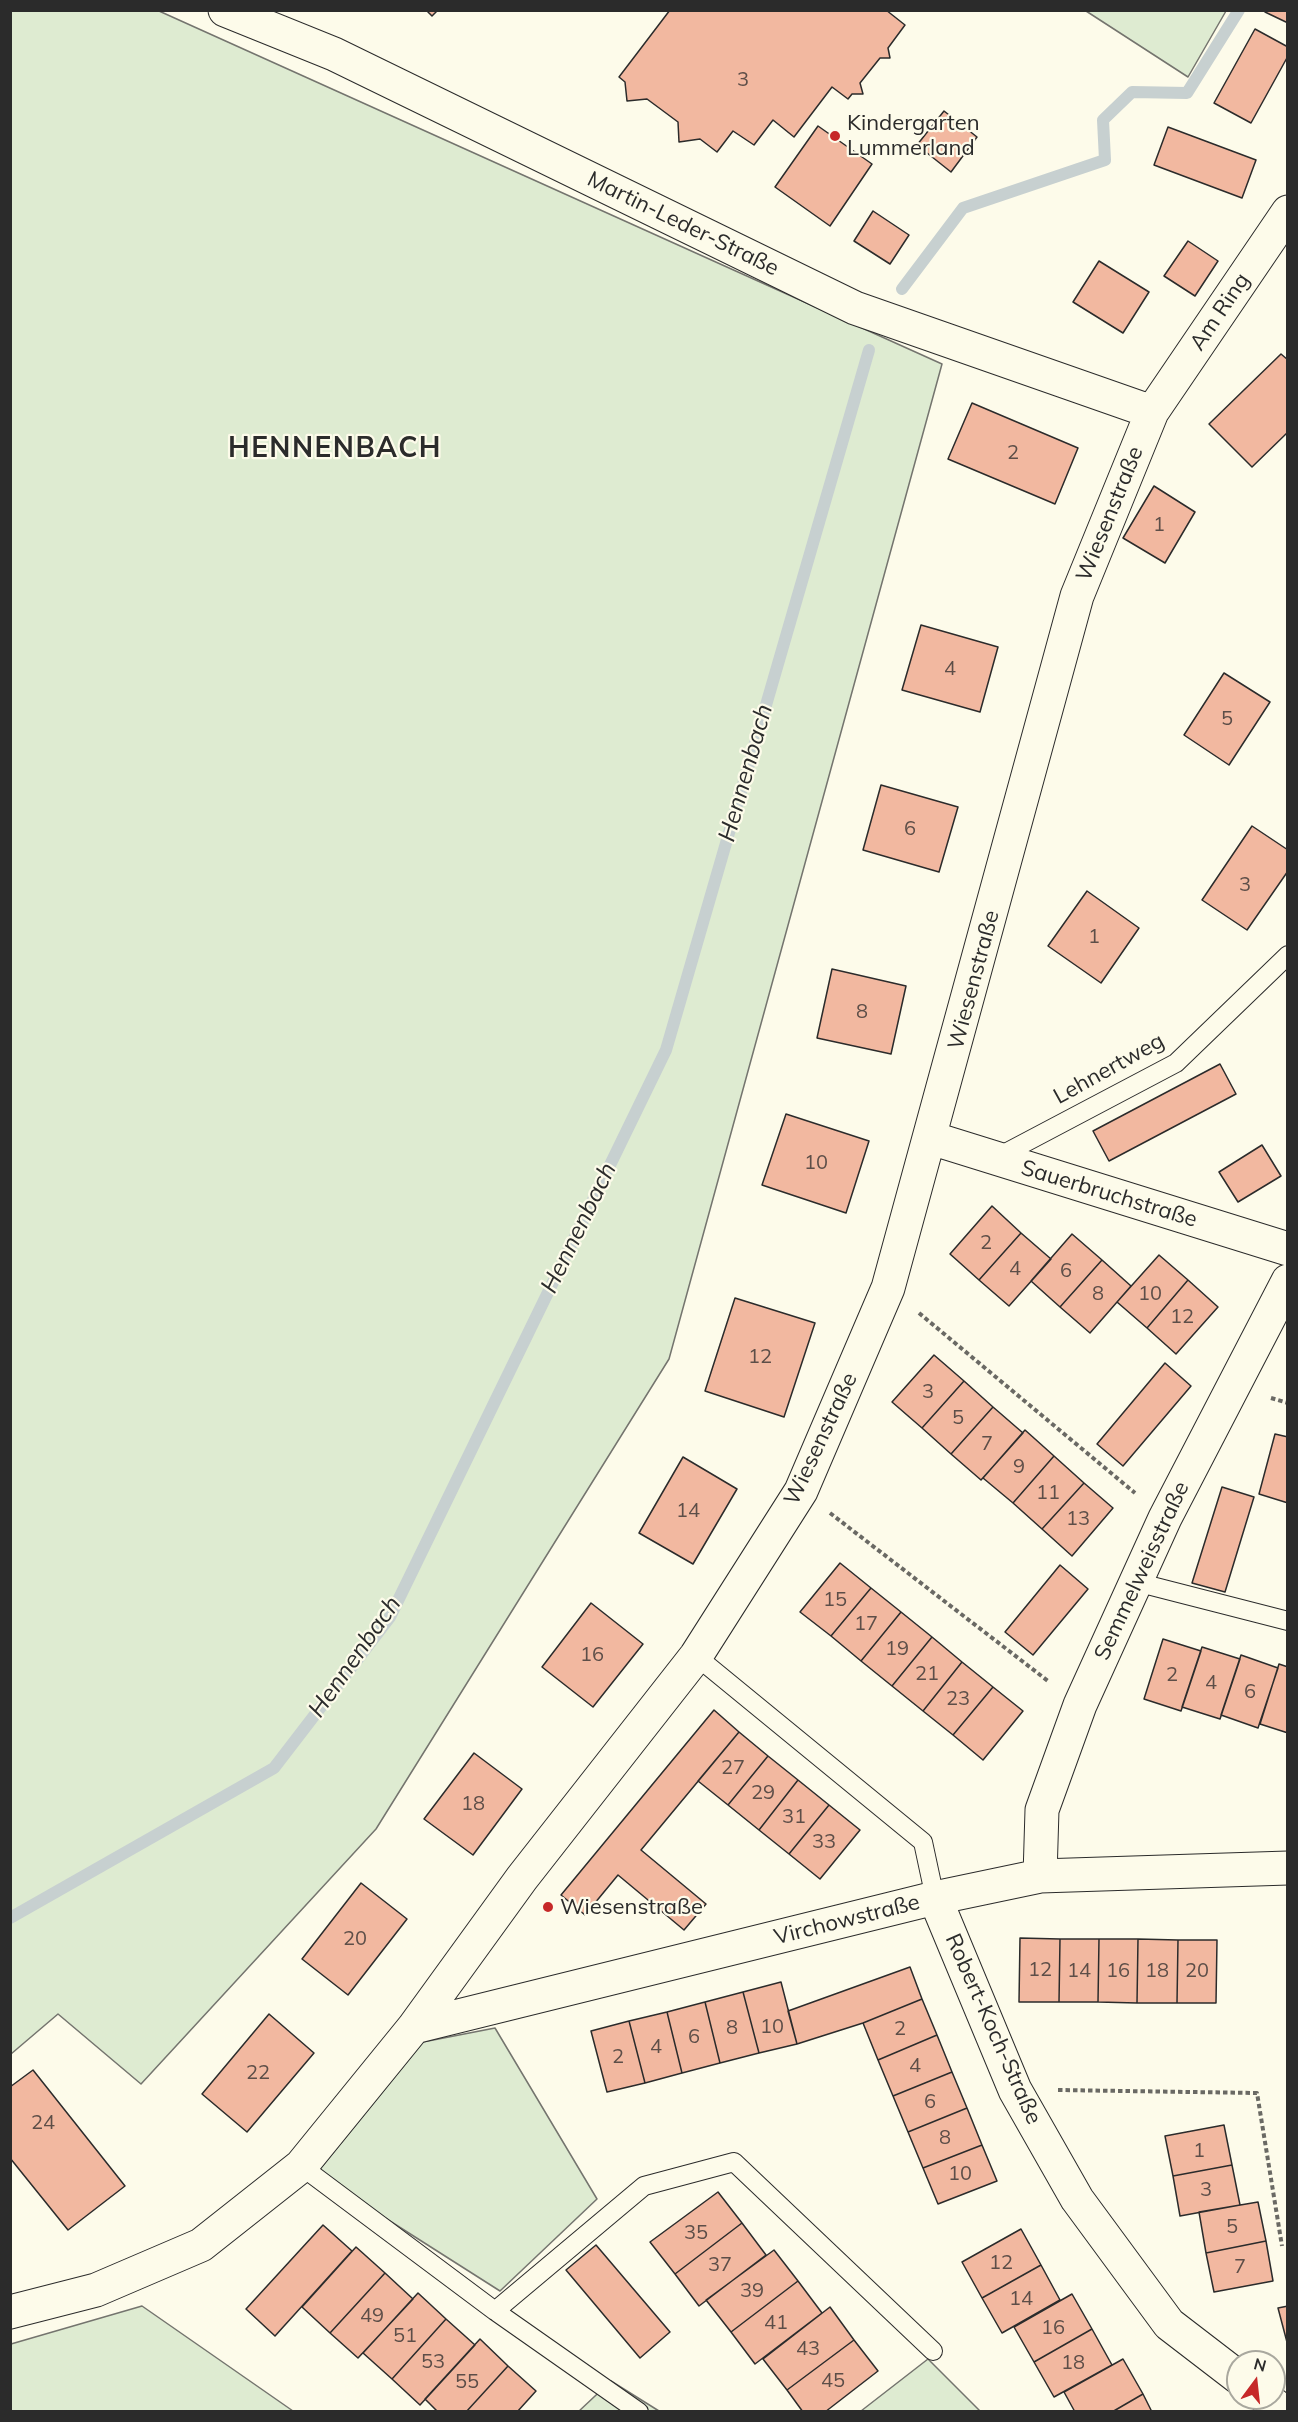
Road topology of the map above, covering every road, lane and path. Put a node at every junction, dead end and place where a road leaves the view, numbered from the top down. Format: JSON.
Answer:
{"nodes":[{"id":1,"x":225,"y":10,"type":"edge"},
{"id":2,"x":1287,"y":212,"type":"edge"},
{"id":3,"x":1152,"y":412,"type":"junction"},
{"id":4,"x":1287,"y":955,"type":"edge"},
{"id":5,"x":931,"y":1138,"type":"junction"},
{"id":6,"x":995,"y":1159,"type":"junction"},
{"id":7,"x":1287,"y":1249,"type":"edge"},
{"id":8,"x":1287,"y":1281,"type":"edge"},
{"id":9,"x":888,"y":1288,"type":"junction"},
{"id":10,"x":801,"y":1491,"type":"junction"},
{"id":11,"x":1164,"y":1518,"type":"junction"},
{"id":12,"x":1136,"y":1582,"type":"junction"},
{"id":13,"x":1287,"y":1621,"type":"edge"},
{"id":14,"x":696,"y":1656,"type":"junction"},
{"id":15,"x":1080,"y":1705,"type":"junction"},
{"id":16,"x":1287,"y":1868,"type":"edge"},
{"id":17,"x":1040,"y":1876,"type":"junction"},
{"id":18,"x":935,"y":1898,"type":"junction"},
{"id":19,"x":414,"y":2027,"type":"junction"},
{"id":20,"x":1015,"y":2090,"type":"junction"},
{"id":21,"x":301,"y":2166,"type":"junction"},
{"id":22,"x":1282,"y":2246,"type":"dead end"},
{"id":23,"x":495,"y":2311,"type":"junction"},
{"id":24,"x":10,"y":2312,"type":"edge"},
{"id":25,"x":933,"y":2351,"type":"dead end"},
{"id":26,"x":1226,"y":2368,"type":"edge"},
{"id":27,"x":639,"y":2412,"type":"edge"}],
"edges":[{"from":1,"to":3,"type":"street","name":"Martin-Leder-Straße"},
{"from":2,"to":3,"type":"street","name":"Am Ring"},
{"from":3,"to":5,"type":"street","name":"Wiesenstraße"},
{"from":4,"to":6,"type":"lane","name":"Lehnertweg"},
{"from":5,"to":6,"type":"street","name":"Sauerbruchstraße"},
{"from":5,"to":9,"type":"street","name":"Wiesenstraße"},
{"from":6,"to":7,"type":"street","name":"Sauerbruchstraße"},
{"from":8,"to":11,"type":"street","name":"Semmelweisstraße"},
{"from":9,"to":10,"type":"street","name":"Wiesenstraße"},
{"from":9,"to":11,"type":"path"},
{"from":10,"to":14,"type":"street","name":"Wiesenstraße"},
{"from":10,"to":15,"type":"path"},
{"from":11,"to":12,"type":"street","name":"Semmelweisstraße"},
{"from":12,"to":13,"type":"lane"},
{"from":12,"to":15,"type":"street","name":"Semmelweisstraße"},
{"from":14,"to":18,"type":"lane"},
{"from":14,"to":19,"type":"street","name":"Wiesenstraße"},
{"from":15,"to":17,"type":"street","name":"Semmelweisstraße"},
{"from":16,"to":17,"type":"street","name":"Virchowstraße"},
{"from":17,"to":18,"type":"street","name":"Virchowstraße"},
{"from":18,"to":19,"type":"street","name":"Virchowstraße"},
{"from":18,"to":20,"type":"street","name":"Robert-Koch-Straße"},
{"from":19,"to":21,"type":"street","name":"Wiesenstraße"},
{"from":20,"to":22,"type":"path"},
{"from":20,"to":26,"type":"street","name":"Robert-Koch-Straße"},
{"from":21,"to":23,"type":"lane"},
{"from":21,"to":24,"type":"street","name":"Wiesenstraße"},
{"from":23,"to":25,"type":"lane"},
{"from":23,"to":27,"type":"lane"}]}
